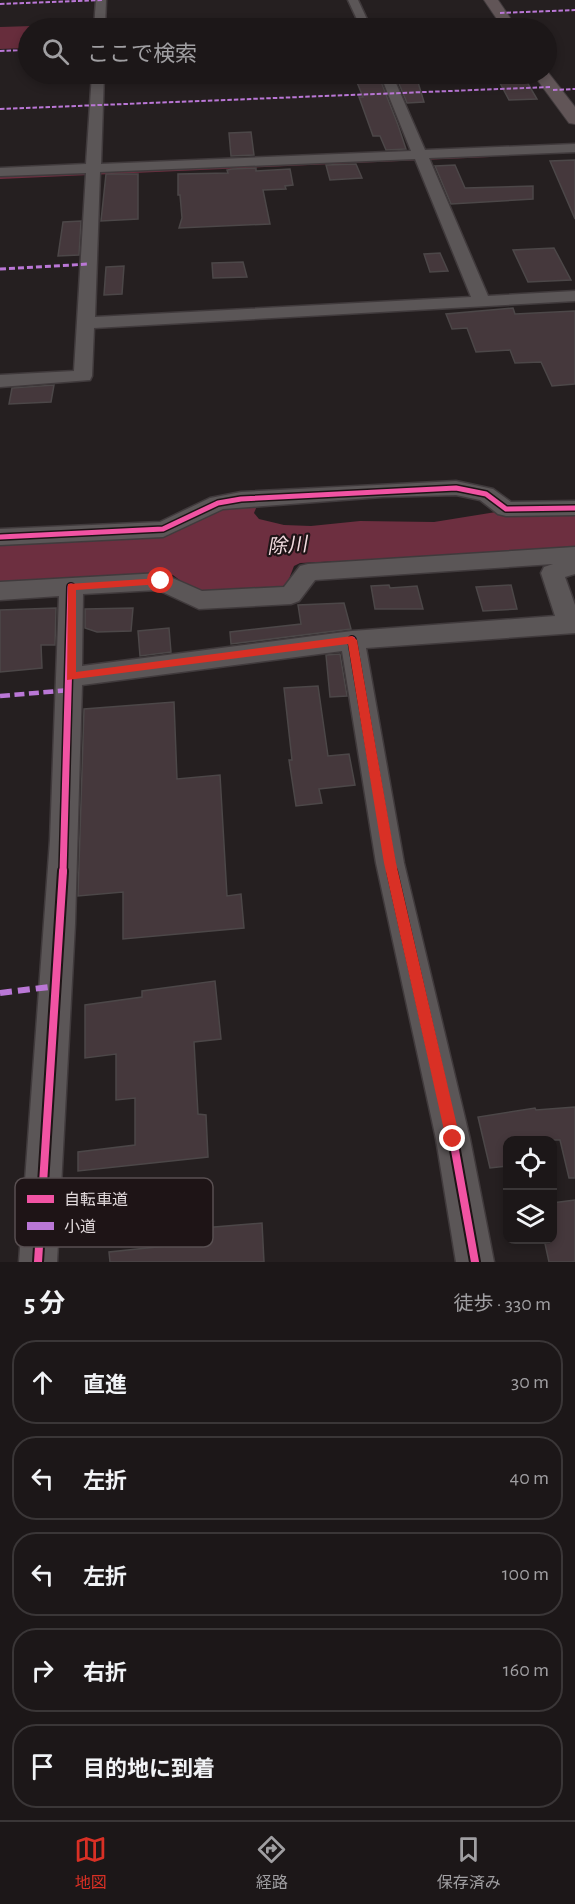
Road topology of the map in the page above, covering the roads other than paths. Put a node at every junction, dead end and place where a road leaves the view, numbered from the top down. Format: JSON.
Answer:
{"nodes":[{"id":1,"x":101,"y":0,"type":"edge"},
{"id":2,"x":354,"y":0,"type":"edge"},
{"id":3,"x":491,"y":0,"type":"edge"},
{"id":4,"x":100,"y":18,"type":"edge"},
{"id":5,"x":362,"y":18,"type":"edge"},
{"id":6,"x":503,"y":18,"type":"edge"},
{"id":7,"x":98,"y":84,"type":"edge"},
{"id":8,"x":390,"y":84,"type":"edge"},
{"id":9,"x":549,"y":84,"type":"edge"},
{"id":10,"x":575,"y":119,"type":"edge"},
{"id":11,"x":575,"y":148,"type":"edge"},
{"id":12,"x":421,"y":155,"type":"junction"},
{"id":13,"x":94,"y":168,"type":"junction"},
{"id":14,"x":0,"y":172,"type":"edge"},
{"id":15,"x":575,"y":296,"type":"edge"},
{"id":16,"x":482,"y":302,"type":"junction"},
{"id":17,"x":84,"y":323,"type":"junction"},
{"id":18,"x":0,"y":381,"type":"edge"},
{"id":19,"x":575,"y":508,"type":"edge"},
{"id":20,"x":0,"y":537,"type":"edge"},
{"id":21,"x":575,"y":555,"type":"edge"},
{"id":22,"x":575,"y":566,"type":"edge"},
{"id":23,"x":71,"y":587,"type":"junction"},
{"id":24,"x":0,"y":591,"type":"edge"},
{"id":25,"x":572,"y":624,"type":"edge"},
{"id":26,"x":352,"y":640,"type":"junction"},
{"id":27,"x":71,"y":677,"type":"junction"},
{"id":28,"x":44,"y":1178,"type":"edge"},
{"id":29,"x":39,"y":1247,"type":"edge"},
{"id":30,"x":38,"y":1262,"type":"edge"},
{"id":31,"x":475,"y":1262,"type":"edge"}],
"edges":[{"from":1,"to":4,"type":"street"},
{"from":2,"to":5,"type":"street"},
{"from":3,"to":6,"type":"main road"},
{"from":7,"to":13,"type":"street"},
{"from":8,"to":12,"type":"street"},
{"from":9,"to":10,"type":"main road"},
{"from":11,"to":12,"type":"street"},
{"from":12,"to":13,"type":"street"},
{"from":12,"to":16,"type":"street"},
{"from":13,"to":14,"type":"street"},
{"from":13,"to":17,"type":"street"},
{"from":15,"to":16,"type":"street"},
{"from":16,"to":17,"type":"street"},
{"from":17,"to":18,"type":"street"},
{"from":19,"to":20,"type":"street"},
{"from":21,"to":23,"type":"street"},
{"from":22,"to":25,"type":"street"},
{"from":23,"to":24,"type":"street"},
{"from":23,"to":27,"type":"street"},
{"from":25,"to":26,"type":"street"},
{"from":26,"to":27,"type":"street"},
{"from":26,"to":31,"type":"street"},
{"from":27,"to":28,"type":"street"},
{"from":29,"to":30,"type":"street"}]}
